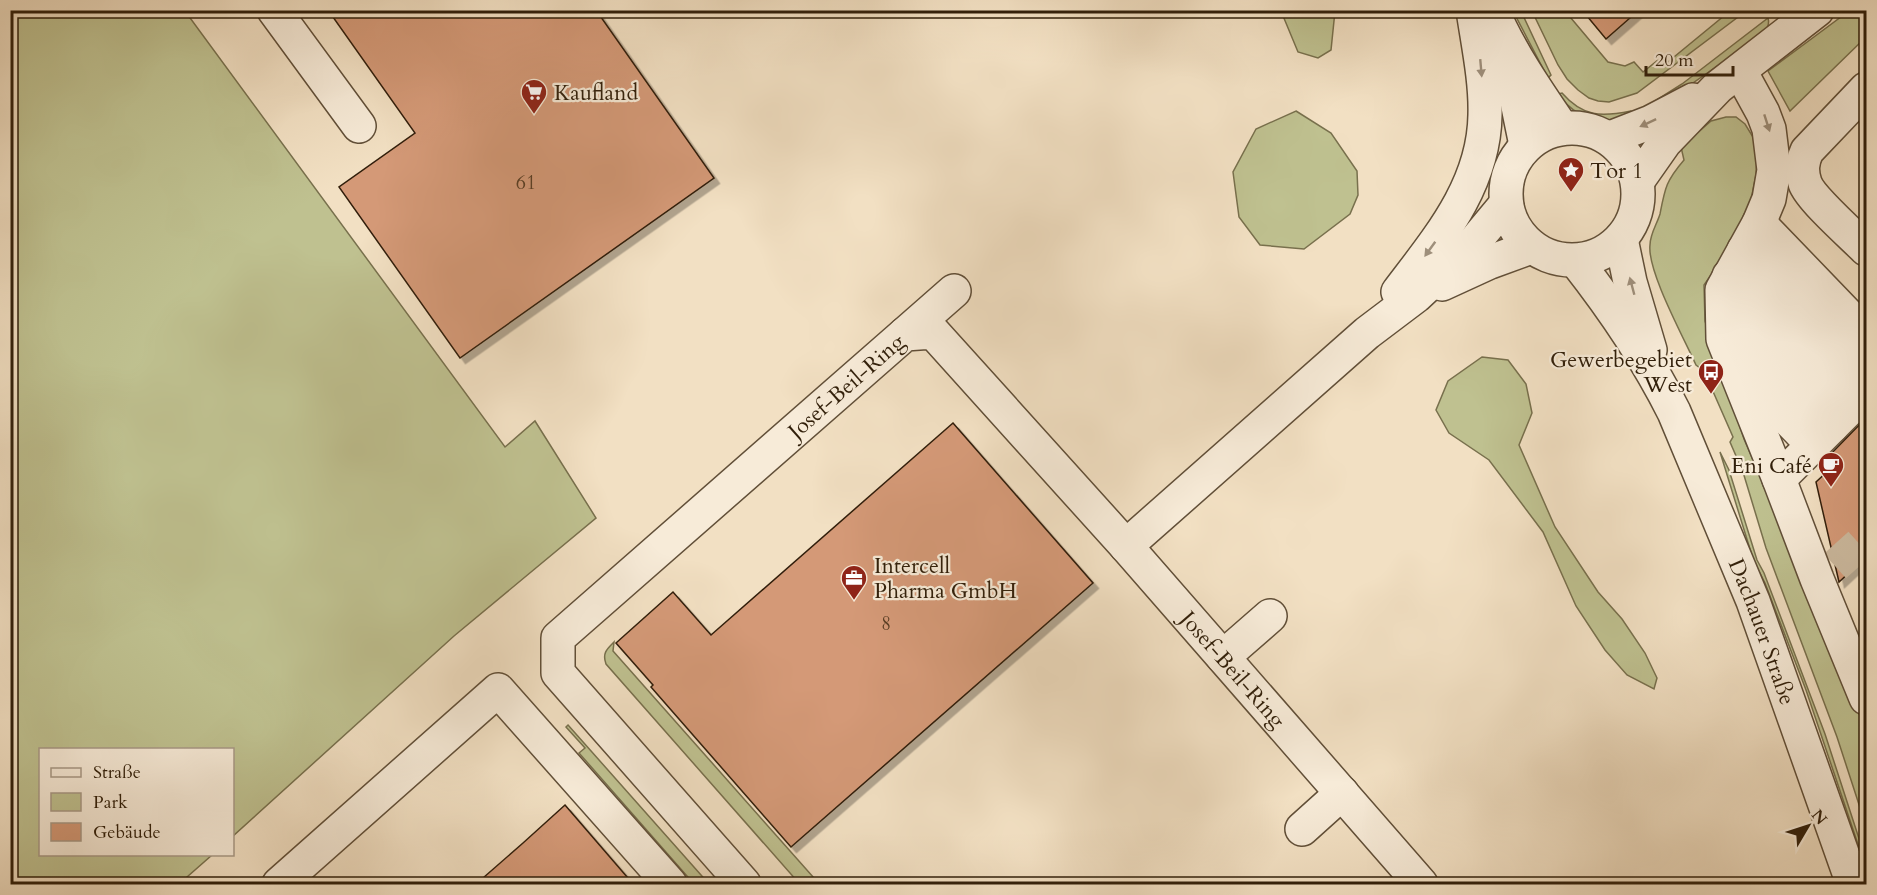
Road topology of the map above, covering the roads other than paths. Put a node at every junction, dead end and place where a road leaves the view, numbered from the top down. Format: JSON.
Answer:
{"nodes":[{"id":1,"x":274,"y":10,"type":"edge"},
{"id":2,"x":1473,"y":10,"type":"edge"},
{"id":3,"x":1817,"y":10,"type":"edge"},
{"id":4,"x":1497,"y":23,"type":"edge"},
{"id":5,"x":1729,"y":79,"type":"junction"},
{"id":6,"x":1866,"y":89,"type":"edge"},
{"id":7,"x":358,"y":126,"type":"dead end"},
{"id":8,"x":1562,"y":128,"type":"junction"},
{"id":9,"x":1610,"y":138,"type":"junction"},
{"id":10,"x":1526,"y":145,"type":"junction"},
{"id":11,"x":1788,"y":172,"type":"junction"},
{"id":12,"x":1639,"y":178,"type":"junction"},
{"id":13,"x":1506,"y":204,"type":"junction"},
{"id":14,"x":1621,"y":239,"type":"junction"},
{"id":15,"x":1531,"y":247,"type":"junction"},
{"id":16,"x":1866,"y":249,"type":"edge"},
{"id":17,"x":1744,"y":250,"type":"junction"},
{"id":18,"x":1576,"y":261,"type":"junction"},
{"id":19,"x":954,"y":291,"type":"dead end"},
{"id":20,"x":1416,"y":296,"type":"junction"},
{"id":21,"x":1723,"y":314,"type":"junction"},
{"id":22,"x":1367,"y":333,"type":"junction"},
{"id":23,"x":1866,"y":333,"type":"edge"},
{"id":24,"x":905,"y":334,"type":"junction"},
{"id":25,"x":1732,"y":362,"type":"junction"},
{"id":26,"x":1659,"y":382,"type":"junction"},
{"id":27,"x":1846,"y":408,"type":"edge"},
{"id":28,"x":1779,"y":479,"type":"junction"},
{"id":29,"x":1126,"y":546,"type":"junction"},
{"id":30,"x":1270,"y":616,"type":"dead end"},
{"id":31,"x":1223,"y":657,"type":"junction"},
{"id":32,"x":1866,"y":698,"type":"edge"},
{"id":33,"x":1342,"y":793,"type":"junction"},
{"id":34,"x":1302,"y":830,"type":"dead end"},
{"id":35,"x":279,"y":885,"type":"edge"},
{"id":36,"x":670,"y":885,"type":"edge"},
{"id":37,"x":744,"y":885,"type":"edge"},
{"id":38,"x":1421,"y":885,"type":"edge"},
{"id":39,"x":1853,"y":885,"type":"edge"}],
"edges":[{"from":1,"to":7,"type":"street"},
{"from":2,"to":22,"type":"street","one_way":true},
{"from":3,"to":5,"type":"street"},
{"from":4,"to":8,"type":"street"},
{"from":4,"to":10,"type":"street"},
{"from":5,"to":9,"type":"street","one_way":true},
{"from":5,"to":11,"type":"street","one_way":true},
{"from":5,"to":12,"type":"street"},
{"from":6,"to":11,"type":"street"},
{"from":8,"to":9,"type":"street"},
{"from":8,"to":10,"type":"street"},
{"from":9,"to":12,"type":"street"},
{"from":10,"to":13,"type":"street"},
{"from":11,"to":16,"type":"street"},
{"from":11,"to":17,"type":"street"},
{"from":12,"to":14,"type":"street"},
{"from":13,"to":15,"type":"street"},
{"from":13,"to":20,"type":"street"},
{"from":14,"to":18,"type":"street"},
{"from":26,"to":14,"type":"street","name":"Dachauer Straße","one_way":true},
{"from":15,"to":18,"type":"street"},
{"from":15,"to":20,"type":"street"},
{"from":17,"to":21,"type":"street"},
{"from":17,"to":23,"type":"street"},
{"from":17,"to":27,"type":"street"},
{"from":18,"to":26,"type":"street","name":"Dachauer Straße"},
{"from":19,"to":24,"type":"street"},
{"from":20,"to":22,"type":"street"},
{"from":21,"to":25,"type":"street"},
{"from":21,"to":27,"type":"street"},
{"from":22,"to":29,"type":"street"},
{"from":24,"to":29,"type":"street","name":"Josef-Beil-Ring"},
{"from":24,"to":37,"type":"street","name":"Josef-Beil-Ring"},
{"from":25,"to":27,"type":"street"},
{"from":25,"to":28,"type":"street"},
{"from":26,"to":39,"type":"street","name":"Dachauer Straße"},
{"from":27,"to":28,"type":"street"},
{"from":28,"to":32,"type":"street"},
{"from":29,"to":31,"type":"street","name":"Josef-Beil-Ring"},
{"from":30,"to":31,"type":"street"},
{"from":31,"to":33,"type":"street","name":"Josef-Beil-Ring"},
{"from":33,"to":34,"type":"street"},
{"from":33,"to":38,"type":"street","name":"Josef-Beil-Ring"},
{"from":35,"to":36,"type":"street"}]}
